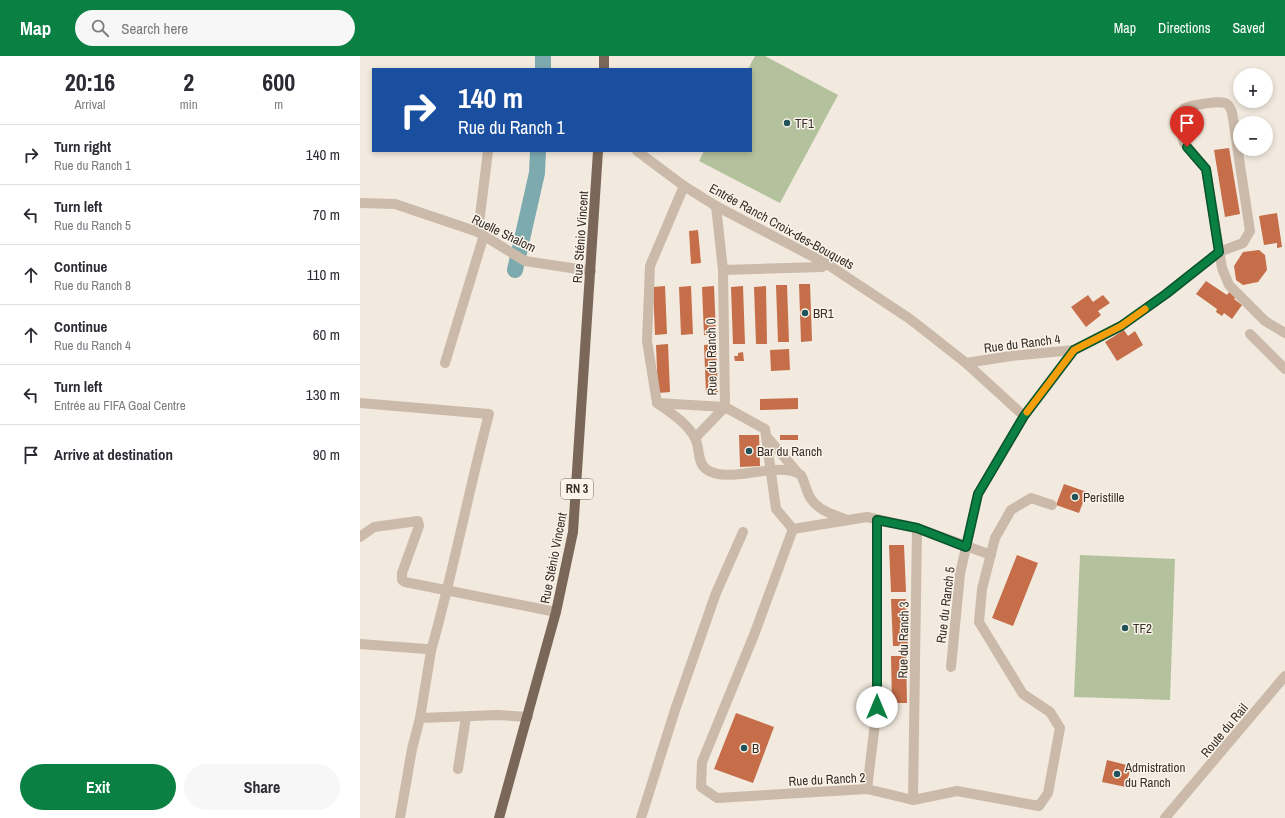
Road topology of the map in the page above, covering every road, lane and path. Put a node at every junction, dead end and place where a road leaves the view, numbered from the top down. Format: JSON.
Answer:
{"nodes":[{"id":1,"x":604,"y":56,"type":"edge"},
{"id":2,"x":604,"y":68,"type":"edge"},
{"id":3,"x":488,"y":152,"type":"edge"},
{"id":4,"x":598,"y":152,"type":"edge"},
{"id":5,"x":638,"y":152,"type":"edge"},
{"id":6,"x":684,"y":186,"type":"junction"},
{"id":7,"x":360,"y":203,"type":"edge"},
{"id":8,"x":716,"y":206,"type":"junction"},
{"id":9,"x":481,"y":233,"type":"junction"},
{"id":10,"x":1219,"y":252,"type":"junction"},
{"id":11,"x":828,"y":264,"type":"junction"},
{"id":12,"x":723,"y":270,"type":"junction"},
{"id":13,"x":591,"y":271,"type":"junction"},
{"id":14,"x":1285,"y":333,"type":"edge"},
{"id":15,"x":1250,"y":334,"type":"dead end"},
{"id":16,"x":1074,"y":350,"type":"junction"},
{"id":17,"x":1280,"y":359,"type":"edge"},
{"id":18,"x":445,"y":363,"type":"dead end"},
{"id":19,"x":966,"y":363,"type":"junction"},
{"id":20,"x":1285,"y":369,"type":"edge"},
{"id":21,"x":360,"y":403,"type":"edge"},
{"id":22,"x":657,"y":403,"type":"junction"},
{"id":23,"x":725,"y":407,"type":"junction"},
{"id":24,"x":1024,"y":416,"type":"junction"},
{"id":25,"x":767,"y":437,"type":"junction"},
{"id":26,"x":695,"y":438,"type":"junction"},
{"id":27,"x":770,"y":471,"type":"junction"},
{"id":28,"x":797,"y":472,"type":"junction"},
{"id":29,"x":1052,"y":505,"type":"dead end"},
{"id":30,"x":849,"y":520,"type":"junction"},
{"id":31,"x":877,"y":520,"type":"junction"},
{"id":32,"x":917,"y":528,"type":"junction"},
{"id":33,"x":793,"y":529,"type":"junction"},
{"id":34,"x":742,"y":532,"type":"dead end"},
{"id":35,"x":360,"y":537,"type":"edge"},
{"id":36,"x":966,"y":547,"type":"junction"},
{"id":37,"x":991,"y":555,"type":"junction"},
{"id":38,"x":448,"y":590,"type":"junction"},
{"id":39,"x":556,"y":612,"type":"junction"},
{"id":40,"x":360,"y":644,"type":"edge"},
{"id":41,"x":431,"y":652,"type":"junction"},
{"id":42,"x":951,"y":667,"type":"dead end"},
{"id":43,"x":1285,"y":676,"type":"edge"},
{"id":44,"x":466,"y":717,"type":"junction"},
{"id":45,"x":528,"y":717,"type":"junction"},
{"id":46,"x":420,"y":718,"type":"junction"},
{"id":47,"x":458,"y":769,"type":"dead end"},
{"id":48,"x":867,"y":789,"type":"junction"},
{"id":49,"x":912,"y":800,"type":"junction"},
{"id":50,"x":400,"y":818,"type":"edge"},
{"id":51,"x":499,"y":818,"type":"edge"},
{"id":52,"x":641,"y":818,"type":"edge"},
{"id":53,"x":1165,"y":818,"type":"edge"}],
"edges":[{"from":1,"to":2,"type":"main road"},
{"from":3,"to":9,"type":"street"},
{"from":4,"to":13,"type":"main road","name":"Rue Sténio Vincent","number":"RN 3"},
{"from":5,"to":6,"type":"street","name":"Entrée Ranch Croix-des-Bouquets"},
{"from":6,"to":8,"type":"street","name":"Entrée Ranch Croix-des-Bouquets"},
{"from":6,"to":22,"type":"street"},
{"from":7,"to":9,"type":"street","name":"Ruelle Shalom"},
{"from":8,"to":11,"type":"street","name":"Entrée Ranch Croix-des-Bouquets"},
{"from":8,"to":12,"type":"street","name":"Rue du Ranch 0"},
{"from":9,"to":13,"type":"street","name":"Ruelle Shalom"},
{"from":9,"to":18,"type":"street"},
{"from":10,"to":10,"type":"street","name":"Rue du Ranch 4"},
{"from":10,"to":14,"type":"street"},
{"from":10,"to":16,"type":"street","name":"Rue du Ranch 4"},
{"from":11,"to":12,"type":"street"},
{"from":11,"to":19,"type":"street","name":"Entrée Ranch Croix-des-Bouquets"},
{"from":12,"to":23,"type":"street","name":"Rue du Ranch 0"},
{"from":13,"to":39,"type":"main road","name":"Rue Sténio Vincent","number":"RN 3"},
{"from":15,"to":17,"type":"street"},
{"from":16,"to":19,"type":"street","name":"Rue du Ranch 4"},
{"from":16,"to":24,"type":"street","name":"Rue du Ranch 5"},
{"from":17,"to":20,"type":"street"},
{"from":19,"to":24,"type":"street","name":"Entrée Ranch Croix-des-Bouquets"},
{"from":21,"to":38,"type":"street"},
{"from":22,"to":23,"type":"street","name":"Rue du Ranch 0"},
{"from":22,"to":26,"type":"street"},
{"from":23,"to":25,"type":"street"},
{"from":23,"to":26,"type":"street"},
{"from":24,"to":36,"type":"street","name":"Rue du Ranch 5"},
{"from":25,"to":27,"type":"street"},
{"from":25,"to":28,"type":"street"},
{"from":26,"to":27,"type":"street"},
{"from":27,"to":28,"type":"street"},
{"from":27,"to":33,"type":"street"},
{"from":28,"to":30,"type":"street"},
{"from":29,"to":37,"type":"street"},
{"from":30,"to":31,"type":"street"},
{"from":30,"to":33,"type":"street"},
{"from":31,"to":32,"type":"street"},
{"from":31,"to":48,"type":"street"},
{"from":32,"to":36,"type":"street"},
{"from":32,"to":49,"type":"street","name":"Rue du Ranch 3"},
{"from":33,"to":48,"type":"street","name":"Rue du Ranch 2"},
{"from":34,"to":52,"type":"street"},
{"from":35,"to":38,"type":"street"},
{"from":36,"to":37,"type":"street"},
{"from":36,"to":42,"type":"street","name":"Rue du Ranch 5"},
{"from":37,"to":49,"type":"street","name":"Rue du Ranch 2"},
{"from":38,"to":39,"type":"street"},
{"from":38,"to":41,"type":"street"},
{"from":39,"to":45,"type":"main road","name":"Rue Sténio Vincent","number":"RN 3"},
{"from":40,"to":41,"type":"street"},
{"from":41,"to":46,"type":"street"},
{"from":43,"to":53,"type":"street","name":"Route du Rail"},
{"from":44,"to":45,"type":"street"},
{"from":44,"to":46,"type":"street"},
{"from":44,"to":47,"type":"street"},
{"from":45,"to":51,"type":"main road","name":"Rue Sténio Vincent","number":"RN 3"},
{"from":46,"to":50,"type":"street"},
{"from":48,"to":49,"type":"street","name":"Rue du Ranch 2"}]}
